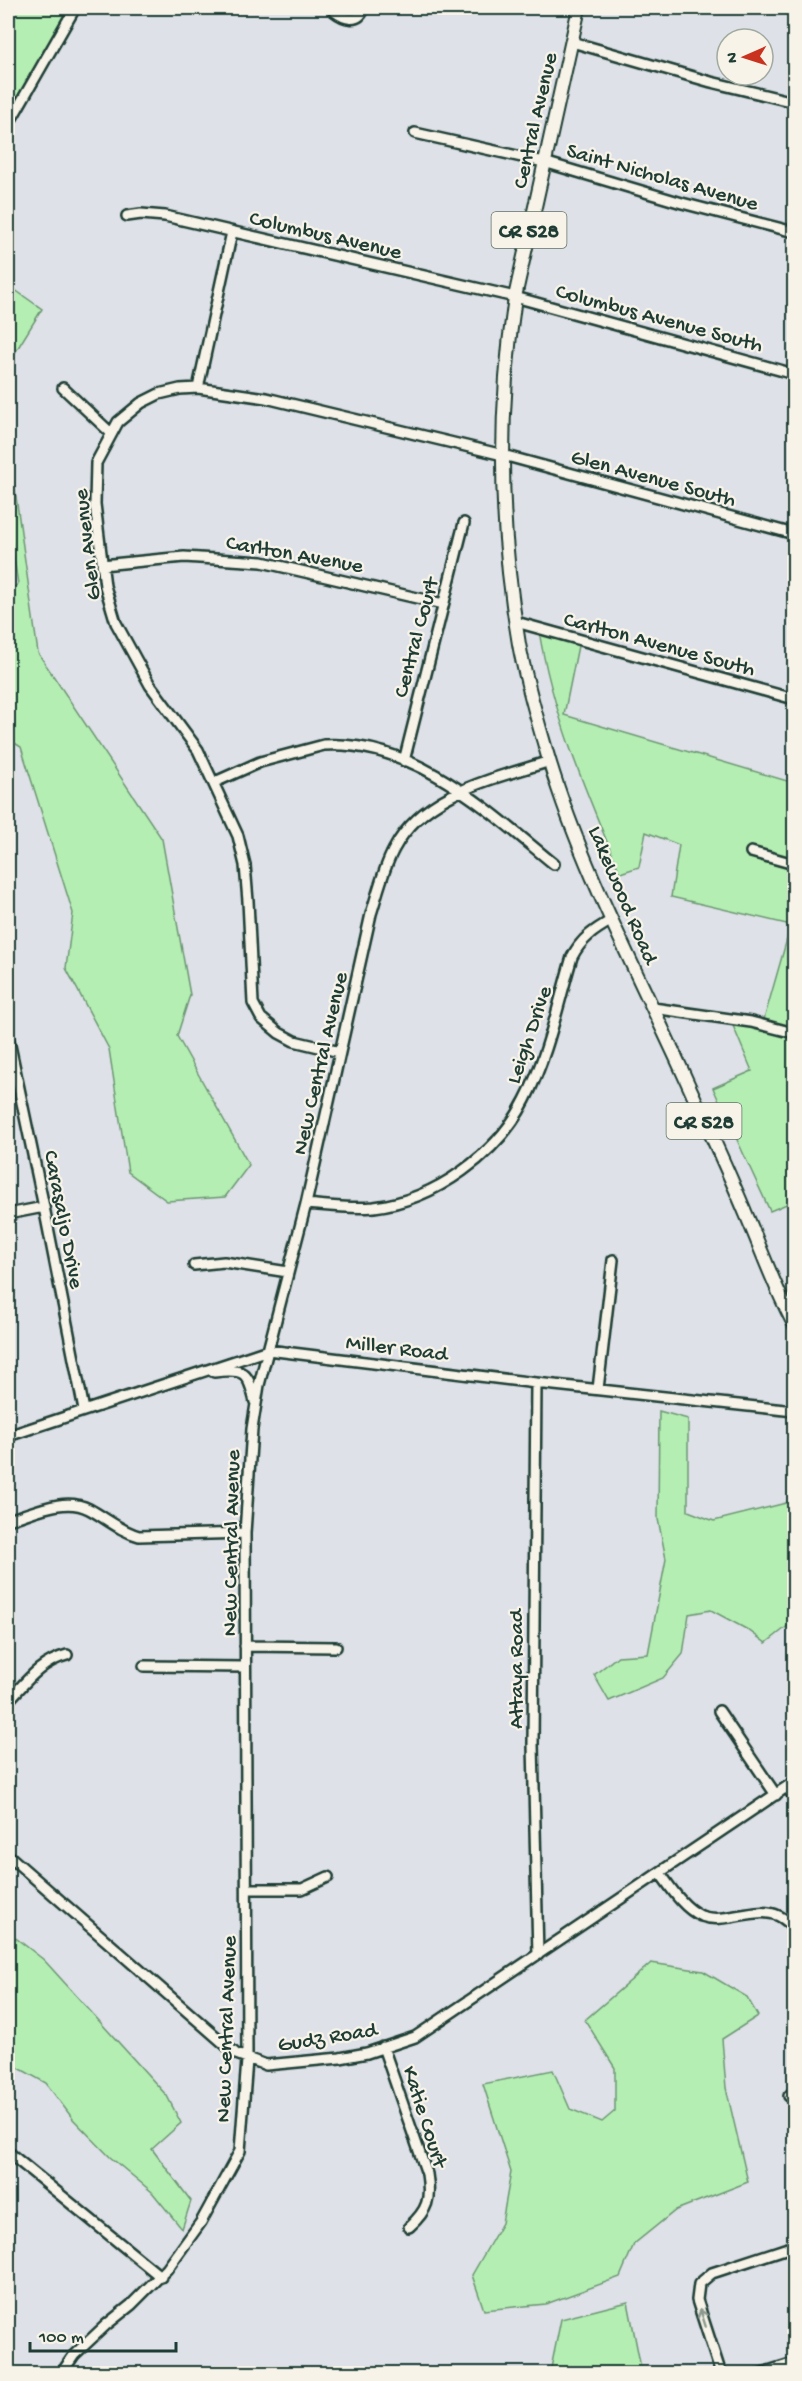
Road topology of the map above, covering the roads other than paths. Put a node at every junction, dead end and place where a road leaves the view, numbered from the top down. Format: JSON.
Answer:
{"nodes":[{"id":1,"x":75,"y":8,"type":"edge"},
{"id":2,"x":334,"y":8,"type":"edge"},
{"id":3,"x":364,"y":8,"type":"edge"},
{"id":4,"x":579,"y":8,"type":"edge"},
{"id":5,"x":572,"y":42,"type":"junction"},
{"id":6,"x":795,"y":102,"type":"edge"},
{"id":7,"x":8,"y":125,"type":"edge"},
{"id":8,"x":415,"y":132,"type":"dead end"},
{"id":9,"x":544,"y":162,"type":"junction"},
{"id":10,"x":127,"y":216,"type":"dead end"},
{"id":11,"x":232,"y":232,"type":"junction"},
{"id":12,"x":795,"y":232,"type":"edge"},
{"id":13,"x":515,"y":297,"type":"junction"},
{"id":14,"x":795,"y":374,"type":"edge"},
{"id":15,"x":63,"y":388,"type":"dead end"},
{"id":16,"x":198,"y":388,"type":"junction"},
{"id":17,"x":111,"y":433,"type":"junction"},
{"id":18,"x":502,"y":455,"type":"junction"},
{"id":19,"x":464,"y":523,"type":"dead end"},
{"id":20,"x":795,"y":534,"type":"edge"},
{"id":21,"x":102,"y":565,"type":"junction"},
{"id":22,"x":442,"y":604,"type":"junction"},
{"id":23,"x":516,"y":622,"type":"junction"},
{"id":24,"x":795,"y":699,"type":"edge"},
{"id":25,"x":404,"y":761,"type":"junction"},
{"id":26,"x":550,"y":761,"type":"junction"},
{"id":27,"x":215,"y":782,"type":"junction"},
{"id":28,"x":462,"y":791,"type":"junction"},
{"id":29,"x":751,"y":852,"type":"dead end"},
{"id":30,"x":554,"y":864,"type":"dead end"},
{"id":31,"x":795,"y":864,"type":"edge"},
{"id":32,"x":612,"y":920,"type":"junction"},
{"id":33,"x":653,"y":1008,"type":"junction"},
{"id":34,"x":795,"y":1033,"type":"edge"},
{"id":35,"x":8,"y":1036,"type":"edge"},
{"id":36,"x":340,"y":1052,"type":"junction"},
{"id":37,"x":306,"y":1204,"type":"junction"},
{"id":38,"x":44,"y":1207,"type":"junction"},
{"id":39,"x":8,"y":1214,"type":"edge"},
{"id":40,"x":614,"y":1260,"type":"dead end"},
{"id":41,"x":195,"y":1265,"type":"dead end"},
{"id":42,"x":288,"y":1272,"type":"junction"},
{"id":43,"x":795,"y":1324,"type":"edge"},
{"id":44,"x":268,"y":1350,"type":"junction"},
{"id":45,"x":192,"y":1375,"type":"junction"},
{"id":46,"x":536,"y":1383,"type":"junction"},
{"id":47,"x":598,"y":1389,"type":"junction"},
{"id":48,"x":256,"y":1404,"type":"junction"},
{"id":49,"x":84,"y":1410,"type":"junction"},
{"id":50,"x":795,"y":1411,"type":"edge"},
{"id":51,"x":8,"y":1436,"type":"edge"},
{"id":52,"x":8,"y":1520,"type":"edge"},
{"id":53,"x":245,"y":1533,"type":"junction"},
{"id":54,"x":245,"y":1646,"type":"junction"},
{"id":55,"x":336,"y":1647,"type":"dead end"},
{"id":56,"x":67,"y":1655,"type":"dead end"},
{"id":57,"x":144,"y":1666,"type":"dead end"},
{"id":58,"x":245,"y":1667,"type":"junction"},
{"id":59,"x":8,"y":1701,"type":"edge"},
{"id":60,"x":719,"y":1711,"type":"dead end"},
{"id":61,"x":791,"y":1784,"type":"edge"},
{"id":62,"x":776,"y":1795,"type":"junction"},
{"id":63,"x":795,"y":1797,"type":"edge"},
{"id":64,"x":8,"y":1855,"type":"edge"},
{"id":65,"x":660,"y":1873,"type":"junction"},
{"id":66,"x":328,"y":1877,"type":"dead end"},
{"id":67,"x":247,"y":1889,"type":"junction"},
{"id":68,"x":795,"y":1927,"type":"edge"},
{"id":69,"x":538,"y":1955,"type":"junction"},
{"id":70,"x":384,"y":2047,"type":"junction"},
{"id":71,"x":248,"y":2060,"type":"junction"},
{"id":72,"x":8,"y":2153,"type":"edge"},
{"id":73,"x":409,"y":2227,"type":"dead end"},
{"id":74,"x":795,"y":2246,"type":"edge"},
{"id":75,"x":160,"y":2277,"type":"junction"},
{"id":76,"x":795,"y":2362,"type":"edge"},
{"id":77,"x":61,"y":2373,"type":"edge"},
{"id":78,"x":721,"y":2373,"type":"edge"},
{"id":79,"x":759,"y":2373,"type":"edge"}],
"edges":[{"from":1,"to":7,"type":"street"},
{"from":2,"to":3,"type":"street"},
{"from":4,"to":5,"type":"main road","name":"Central Avenue","number":"CR 528"},
{"from":5,"to":6,"type":"street"},
{"from":5,"to":9,"type":"main road","name":"Central Avenue","number":"CR 528"},
{"from":8,"to":9,"type":"street","name":"Saint Nicholas Avenue"},
{"from":9,"to":12,"type":"street","name":"Saint Nicholas Avenue"},
{"from":9,"to":13,"type":"main road","name":"Central Avenue","number":"CR 528"},
{"from":10,"to":11,"type":"street","name":"Columbus Avenue"},
{"from":11,"to":13,"type":"street","name":"Columbus Avenue"},
{"from":11,"to":16,"type":"street"},
{"from":13,"to":14,"type":"street","name":"Columbus Avenue South"},
{"from":13,"to":18,"type":"main road","name":"Central Avenue","number":"CR 528"},
{"from":15,"to":17,"type":"street"},
{"from":16,"to":17,"type":"street","name":"Glen Avenue"},
{"from":16,"to":18,"type":"street","name":"Glen Avenue"},
{"from":17,"to":21,"type":"street","name":"Glen Avenue"},
{"from":18,"to":20,"type":"street","name":"Glen Avenue South"},
{"from":18,"to":23,"type":"main road","name":"Lakewood Road","number":"CR 528"},
{"from":19,"to":22,"type":"street","name":"Central Court"},
{"from":21,"to":22,"type":"street","name":"Carlton Avenue"},
{"from":21,"to":27,"type":"street","name":"Glen Avenue"},
{"from":22,"to":25,"type":"street","name":"Central Court"},
{"from":23,"to":24,"type":"street","name":"Carlton Avenue South"},
{"from":23,"to":26,"type":"main road","name":"Lakewood Road","number":"CR 528"},
{"from":25,"to":27,"type":"street"},
{"from":25,"to":28,"type":"street"},
{"from":26,"to":28,"type":"street","name":"New Central Avenue"},
{"from":26,"to":32,"type":"main road","name":"Lakewood Road","number":"CR 528"},
{"from":27,"to":36,"type":"street","name":"Glen Avenue"},
{"from":28,"to":30,"type":"street"},
{"from":28,"to":36,"type":"street","name":"New Central Avenue"},
{"from":29,"to":31,"type":"street"},
{"from":32,"to":33,"type":"main road","name":"Lakewood Road","number":"CR 528"},
{"from":32,"to":37,"type":"street","name":"Leigh Drive"},
{"from":33,"to":34,"type":"street"},
{"from":33,"to":43,"type":"main road","name":"Lakewood Road","number":"CR 528"},
{"from":35,"to":38,"type":"street","name":"Carasaljo Drive"},
{"from":36,"to":37,"type":"street","name":"New Central Avenue"},
{"from":37,"to":42,"type":"street","name":"New Central Avenue"},
{"from":38,"to":39,"type":"street"},
{"from":38,"to":49,"type":"street","name":"Carasaljo Drive"},
{"from":40,"to":47,"type":"street"},
{"from":41,"to":42,"type":"street"},
{"from":42,"to":44,"type":"street","name":"New Central Avenue"},
{"from":44,"to":45,"type":"street","name":"Miller Road"},
{"from":44,"to":46,"type":"street","name":"Miller Road"},
{"from":44,"to":48,"type":"street","name":"New Central Avenue"},
{"from":45,"to":48,"type":"street"},
{"from":45,"to":49,"type":"street","name":"Miller Road"},
{"from":46,"to":47,"type":"street","name":"Miller Road"},
{"from":46,"to":69,"type":"street","name":"Attaya Road"},
{"from":47,"to":50,"type":"street","name":"Miller Road"},
{"from":48,"to":53,"type":"street","name":"New Central Avenue"},
{"from":49,"to":51,"type":"street","name":"Miller Road"},
{"from":52,"to":53,"type":"street"},
{"from":53,"to":54,"type":"street","name":"New Central Avenue"},
{"from":54,"to":55,"type":"street"},
{"from":54,"to":58,"type":"street","name":"New Central Avenue"},
{"from":56,"to":59,"type":"street"},
{"from":57,"to":58,"type":"street"},
{"from":58,"to":67,"type":"street","name":"New Central Avenue"},
{"from":60,"to":62,"type":"street"},
{"from":61,"to":62,"type":"street","name":"Gudz Road"},
{"from":61,"to":63,"type":"street"},
{"from":62,"to":65,"type":"street","name":"Gudz Road"},
{"from":64,"to":71,"type":"street","name":"Gudz Road"},
{"from":65,"to":68,"type":"street"},
{"from":65,"to":69,"type":"street","name":"Gudz Road"},
{"from":66,"to":67,"type":"street"},
{"from":67,"to":71,"type":"street","name":"New Central Avenue"},
{"from":69,"to":70,"type":"street","name":"Gudz Road"},
{"from":70,"to":71,"type":"street","name":"Gudz Road"},
{"from":70,"to":73,"type":"street","name":"Katie Court"},
{"from":71,"to":75,"type":"street","name":"New Central Avenue"},
{"from":72,"to":75,"type":"street"},
{"from":78,"to":74,"type":"street","one_way":true},
{"from":75,"to":77,"type":"street","name":"New Central Avenue"},
{"from":76,"to":79,"type":"street"}]}
